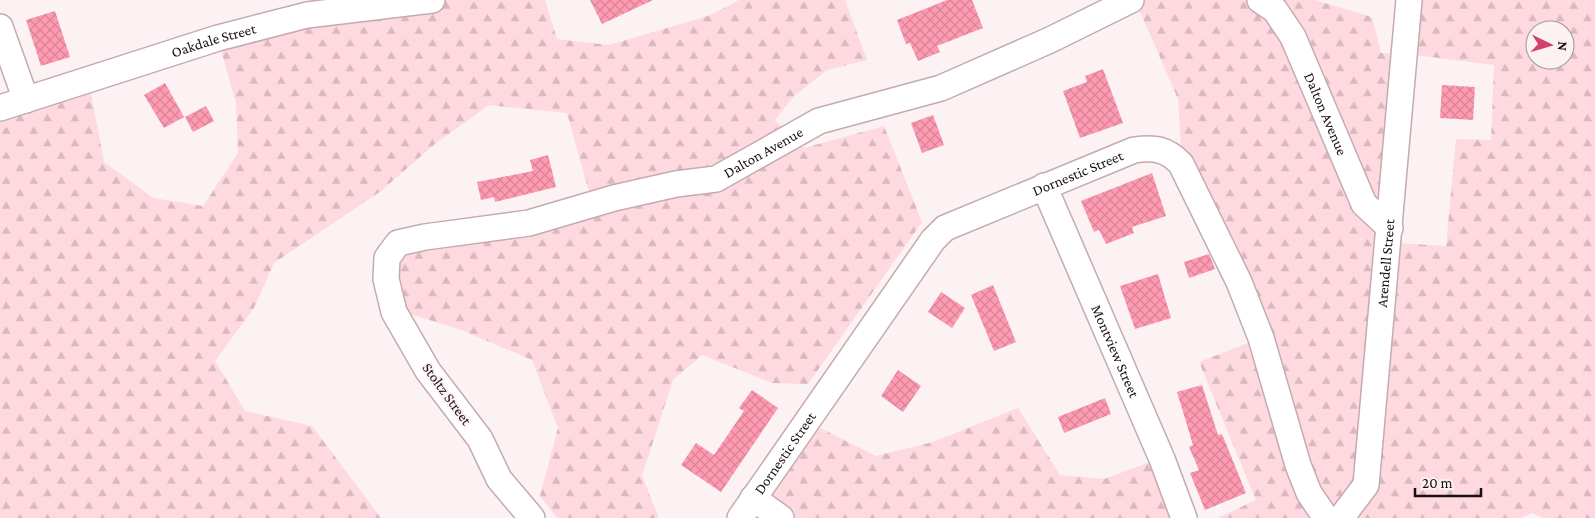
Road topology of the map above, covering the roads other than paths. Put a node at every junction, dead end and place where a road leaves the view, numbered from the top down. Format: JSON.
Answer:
{"nodes":[{"id":1,"x":432,"y":0,"type":"edge"},
{"id":2,"x":1131,"y":0,"type":"edge"},
{"id":3,"x":1260,"y":0,"type":"edge"},
{"id":4,"x":1409,"y":0,"type":"edge"},
{"id":5,"x":0,"y":27,"type":"edge"},
{"id":6,"x":26,"y":100,"type":"junction"},
{"id":7,"x":0,"y":108,"type":"edge"},
{"id":8,"x":1044,"y":186,"type":"junction"},
{"id":9,"x":1390,"y":228,"type":"junction"},
{"id":10,"x":387,"y":258,"type":"joint"},
{"id":11,"x":747,"y":508,"type":"edge"},
{"id":12,"x":532,"y":518,"type":"edge"},
{"id":13,"x":781,"y":518,"type":"edge"},
{"id":14,"x":1184,"y":518,"type":"edge"},
{"id":15,"x":1326,"y":518,"type":"edge"},
{"id":16,"x":1340,"y":518,"type":"edge"}],
"edges":[{"from":1,"to":6,"type":"street","name":"Oakdale Street"},
{"from":2,"to":10,"type":"street","name":"Dalton Avenue"},
{"from":3,"to":9,"type":"street","name":"Dalton Avenue"},
{"from":4,"to":9,"type":"street","name":"Arendell Street"},
{"from":5,"to":6,"type":"street"},
{"from":6,"to":7,"type":"street","name":"Oakdale Street"},
{"from":8,"to":11,"type":"street","name":"Dornestic Street"},
{"from":8,"to":14,"type":"street","name":"Montview Street"},
{"from":8,"to":15,"type":"street","name":"Dornestic Street"},
{"from":9,"to":16,"type":"street","name":"Arendell Street"},
{"from":10,"to":12,"type":"street","name":"Stoltz Street"},
{"from":11,"to":13,"type":"street"}]}
